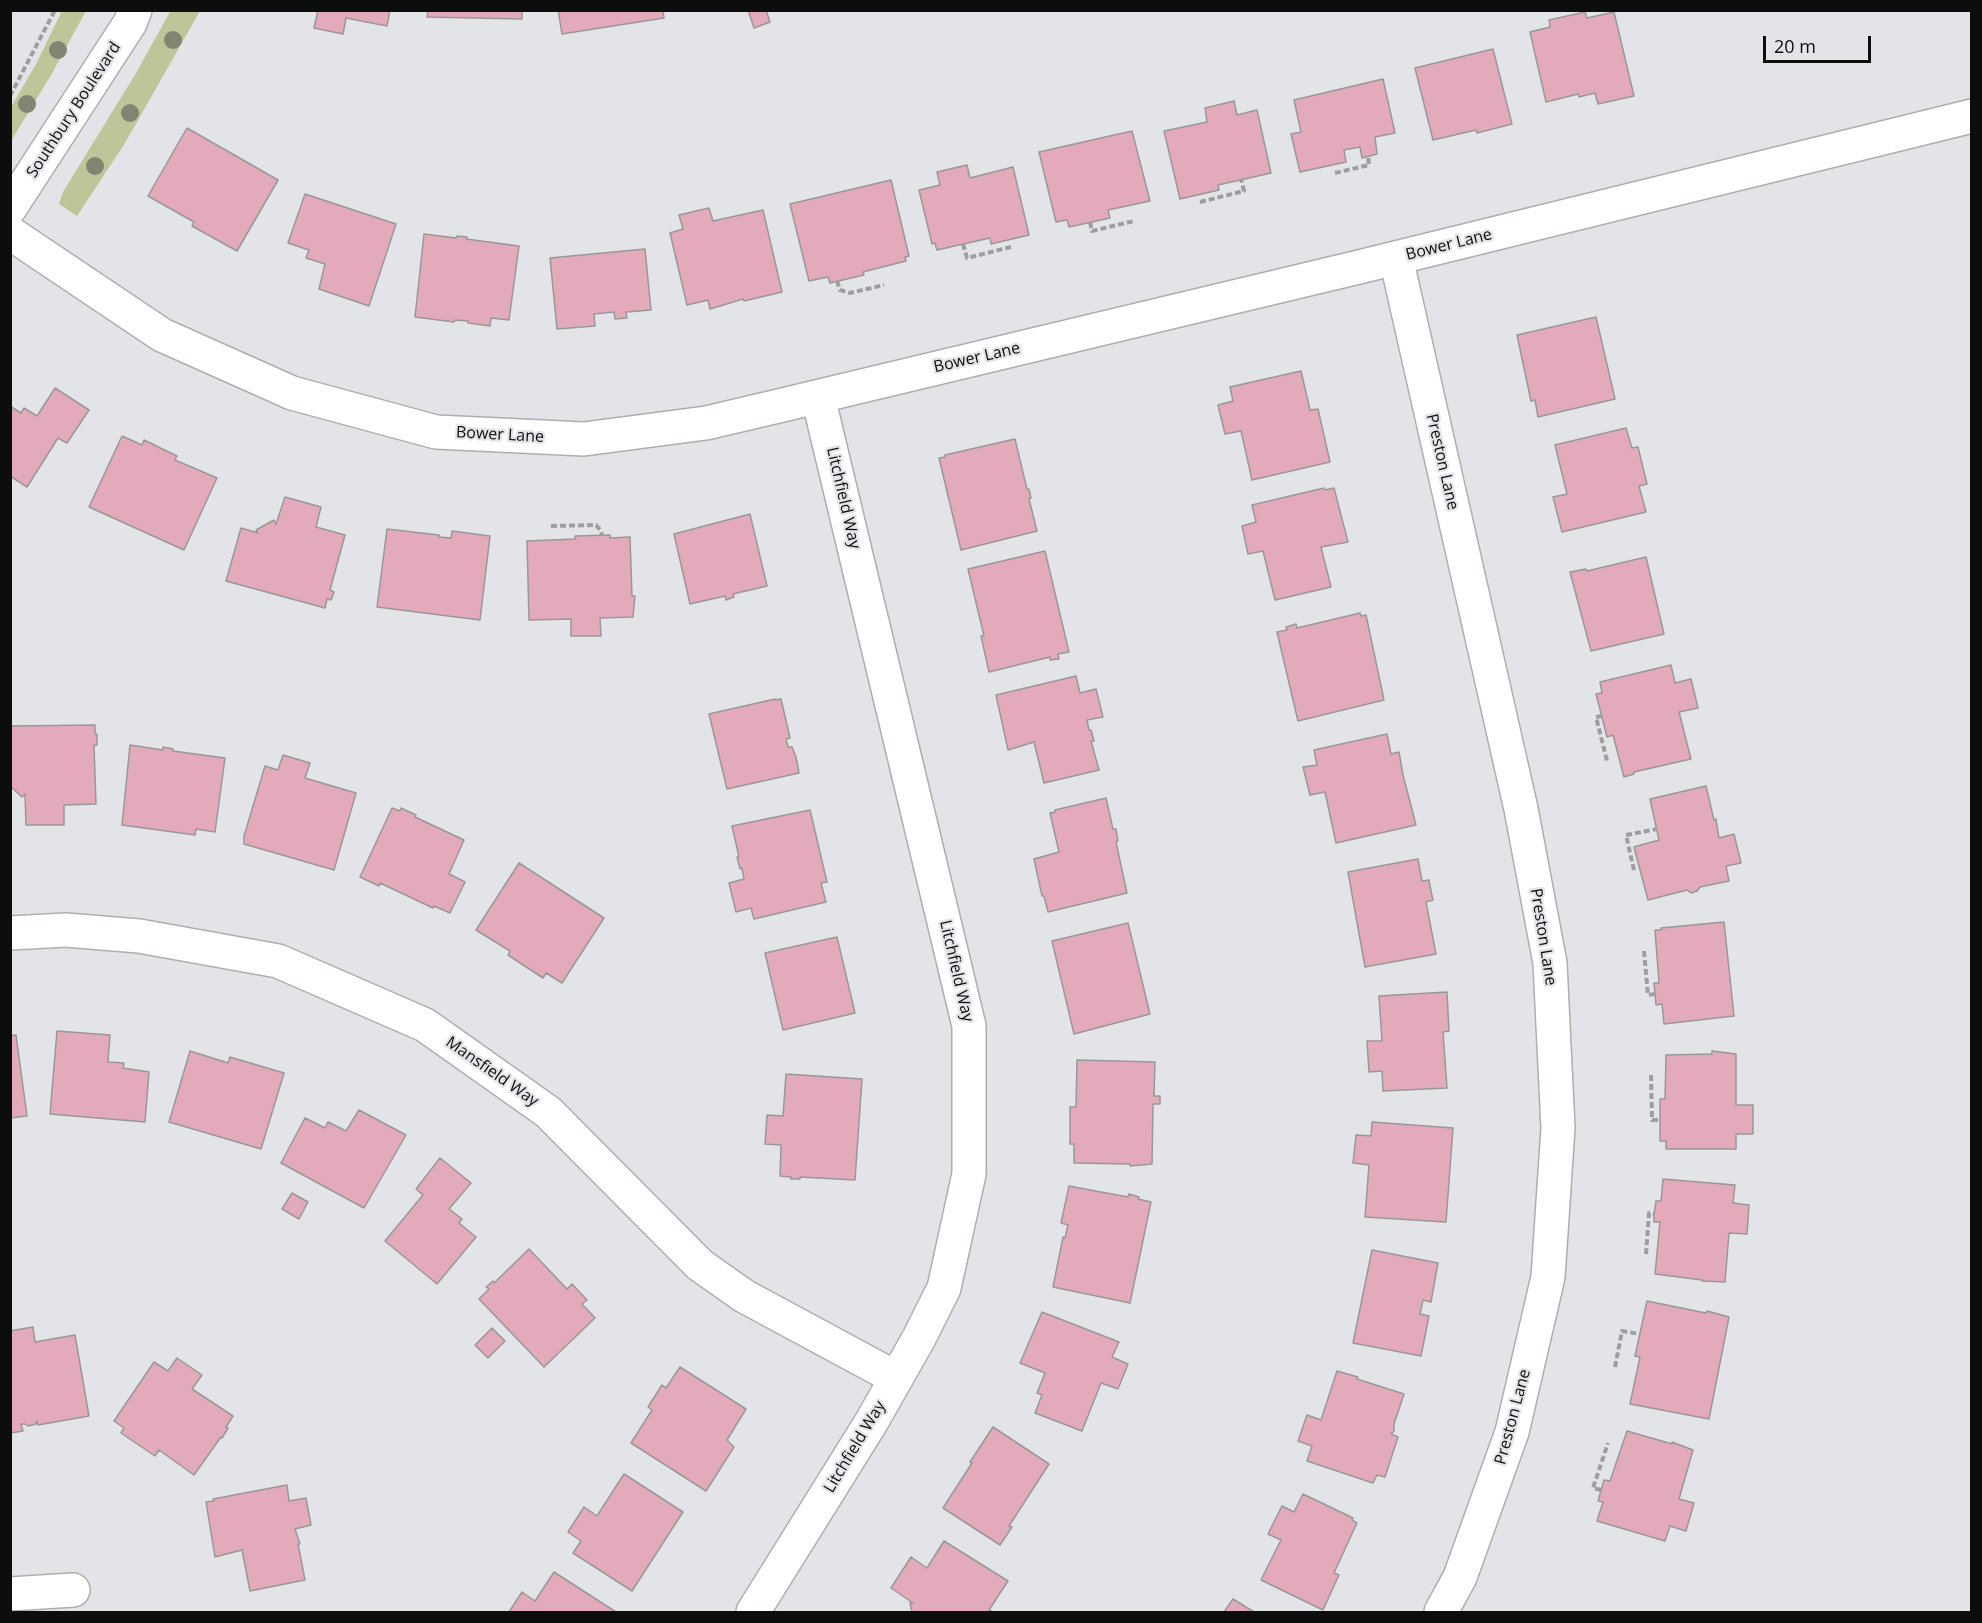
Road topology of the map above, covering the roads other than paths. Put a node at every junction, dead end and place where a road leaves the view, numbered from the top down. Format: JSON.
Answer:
{"nodes":[{"id":1,"x":135,"y":10,"type":"edge"},
{"id":2,"x":1971,"y":116,"type":"edge"},
{"id":3,"x":10,"y":208,"type":"edge"},
{"id":4,"x":10,"y":233,"type":"edge"},
{"id":5,"x":1396,"y":258,"type":"junction"},
{"id":6,"x":818,"y":397,"type":"junction"},
{"id":7,"x":10,"y":933,"type":"edge"},
{"id":8,"x":896,"y":1378,"type":"junction"},
{"id":9,"x":73,"y":1590,"type":"dead end"},
{"id":10,"x":10,"y":1594,"type":"edge"},
{"id":11,"x":753,"y":1612,"type":"edge"},
{"id":12,"x":1441,"y":1612,"type":"edge"}],
"edges":[{"from":1,"to":3,"type":"street","name":"Southbury Boulevard"},
{"from":2,"to":5,"type":"street","name":"Bower Lane"},
{"from":4,"to":6,"type":"street","name":"Bower Lane"},
{"from":5,"to":6,"type":"street","name":"Bower Lane"},
{"from":5,"to":12,"type":"street","name":"Preston Lane"},
{"from":6,"to":8,"type":"street","name":"Litchfield Way"},
{"from":7,"to":8,"type":"street","name":"Mansfield Way"},
{"from":8,"to":11,"type":"street","name":"Litchfield Way"},
{"from":9,"to":10,"type":"street"}]}
